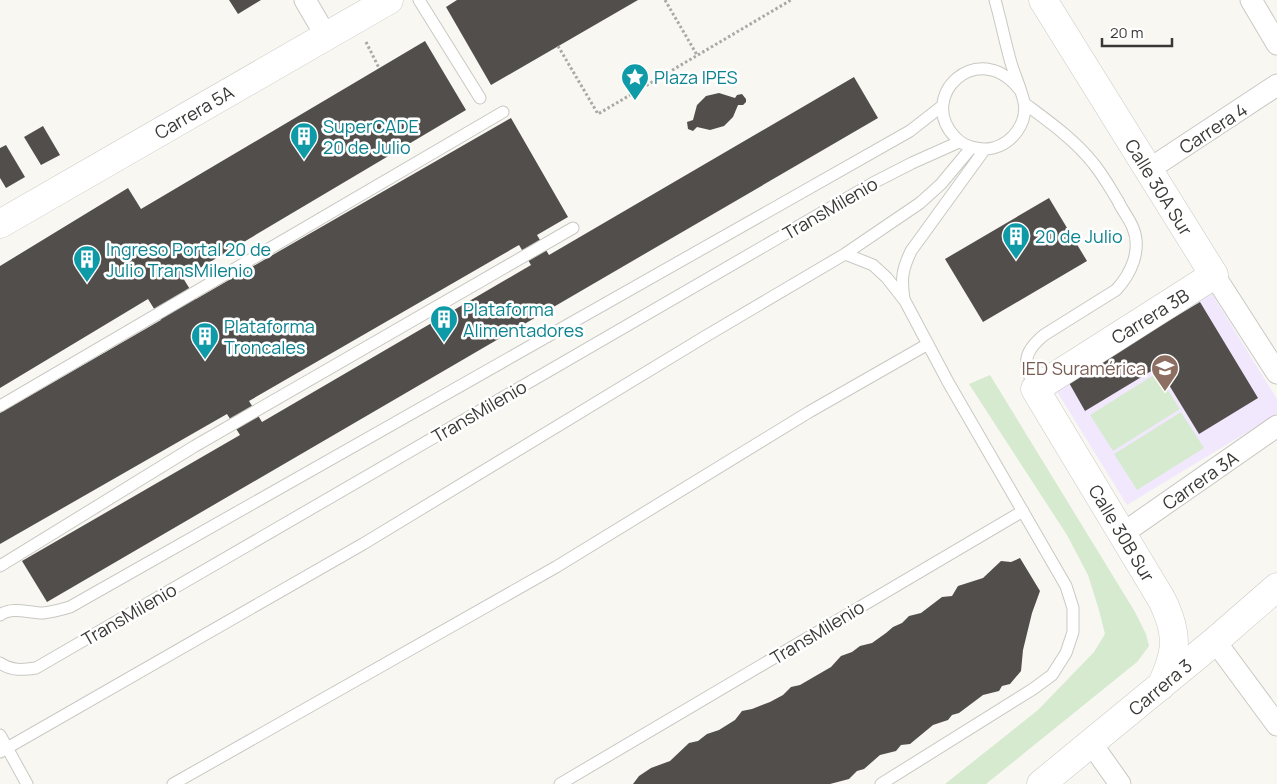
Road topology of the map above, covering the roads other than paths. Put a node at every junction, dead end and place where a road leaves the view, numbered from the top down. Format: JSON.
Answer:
{"nodes":[{"id":1,"x":305,"y":0,"type":"edge"},
{"id":2,"x":388,"y":0,"type":"edge"},
{"id":3,"x":420,"y":0,"type":"edge"},
{"id":4,"x":995,"y":0,"type":"edge"},
{"id":5,"x":1044,"y":0,"type":"edge"},
{"id":6,"x":1251,"y":0,"type":"edge"},
{"id":7,"x":326,"y":36,"type":"junction"},
{"id":8,"x":1277,"y":44,"type":"edge"},
{"id":9,"x":1277,"y":86,"type":"edge"},
{"id":10,"x":1020,"y":90,"type":"junction"},
{"id":11,"x":480,"y":98,"type":"dead end"},
{"id":12,"x":1024,"y":103,"type":"junction"},
{"id":13,"x":942,"y":106,"type":"junction"},
{"id":14,"x":503,"y":112,"type":"dead end"},
{"id":15,"x":959,"y":142,"type":"junction"},
{"id":16,"x":971,"y":148,"type":"junction"},
{"id":17,"x":985,"y":149,"type":"junction"},
{"id":18,"x":1148,"y":170,"type":"junction"},
{"id":19,"x":0,"y":224,"type":"edge"},
{"id":20,"x":573,"y":228,"type":"dead end"},
{"id":21,"x":845,"y":254,"type":"junction"},
{"id":22,"x":1214,"y":275,"type":"junction"},
{"id":23,"x":904,"y":301,"type":"junction"},
{"id":24,"x":928,"y":344,"type":"junction"},
{"id":25,"x":1277,"y":373,"type":"edge"},
{"id":26,"x":1035,"y":389,"type":"junction"},
{"id":27,"x":0,"y":406,"type":"edge"},
{"id":28,"x":1277,"y":426,"type":"edge"},
{"id":29,"x":1023,"y":511,"type":"junction"},
{"id":30,"x":1122,"y":534,"type":"junction"},
{"id":31,"x":0,"y":566,"type":"edge"},
{"id":32,"x":1277,"y":587,"type":"edge"},
{"id":33,"x":0,"y":615,"type":"edge"},
{"id":34,"x":1215,"y":641,"type":"junction"},
{"id":35,"x":0,"y":663,"type":"edge"},
{"id":36,"x":1161,"y":686,"type":"junction"},
{"id":37,"x":1277,"y":726,"type":"edge"},
{"id":38,"x":0,"y":735,"type":"edge"},
{"id":39,"x":1091,"y":743,"type":"junction"},
{"id":40,"x":4,"y":750,"type":"edge"},
{"id":41,"x":28,"y":784,"type":"edge"},
{"id":42,"x":173,"y":784,"type":"edge"},
{"id":43,"x":560,"y":784,"type":"edge"},
{"id":44,"x":881,"y":784,"type":"edge"},
{"id":45,"x":1041,"y":784,"type":"edge"},
{"id":46,"x":1120,"y":784,"type":"edge"}],
"edges":[{"from":1,"to":7,"type":"street"},
{"from":2,"to":7,"type":"street","name":"Carrera 5A"},
{"from":3,"to":11,"type":"lane"},
{"from":4,"to":10,"type":"lane"},
{"from":5,"to":18,"type":"street","name":"Calle 30A Sur"},
{"from":6,"to":8,"type":"street"},
{"from":7,"to":19,"type":"street","name":"Carrera 5A"},
{"from":9,"to":18,"type":"street","name":"Carrera 4"},
{"from":10,"to":12,"type":"lane"},
{"from":10,"to":13,"type":"lane"},
{"from":12,"to":17,"type":"lane"},
{"from":12,"to":26,"type":"lane"},
{"from":13,"to":15,"type":"lane"},
{"from":13,"to":33,"type":"lane","name":"TransMilenio"},
{"from":14,"to":27,"type":"lane"},
{"from":15,"to":16,"type":"lane"},
{"from":15,"to":35,"type":"lane","name":"TransMilenio"},
{"from":16,"to":17,"type":"lane"},
{"from":16,"to":21,"type":"lane"},
{"from":17,"to":23,"type":"lane"},
{"from":18,"to":22,"type":"street","name":"Calle 30A Sur"},
{"from":20,"to":31,"type":"lane"},
{"from":21,"to":23,"type":"lane"},
{"from":21,"to":40,"type":"lane"},
{"from":22,"to":25,"type":"street","name":"Calle 30A Sur"},
{"from":22,"to":26,"type":"street","name":"Carrera 3B"},
{"from":23,"to":24,"type":"lane"},
{"from":24,"to":29,"type":"lane"},
{"from":24,"to":42,"type":"lane"},
{"from":26,"to":30,"type":"street","name":"Calle 30B Sur"},
{"from":28,"to":30,"type":"street","name":"Carrera 3A"},
{"from":29,"to":43,"type":"lane","name":"TransMilenio"},
{"from":29,"to":44,"type":"lane"},
{"from":30,"to":36,"type":"street","name":"Calle 30B Sur"},
{"from":32,"to":34,"type":"street","name":"Carrera 3"},
{"from":34,"to":36,"type":"street","name":"Carrera 3"},
{"from":34,"to":37,"type":"street"},
{"from":36,"to":39,"type":"street","name":"Carrera 3"},
{"from":38,"to":40,"type":"lane"},
{"from":39,"to":45,"type":"street","name":"Carrera 3"},
{"from":39,"to":46,"type":"street"},
{"from":40,"to":41,"type":"lane"}]}
